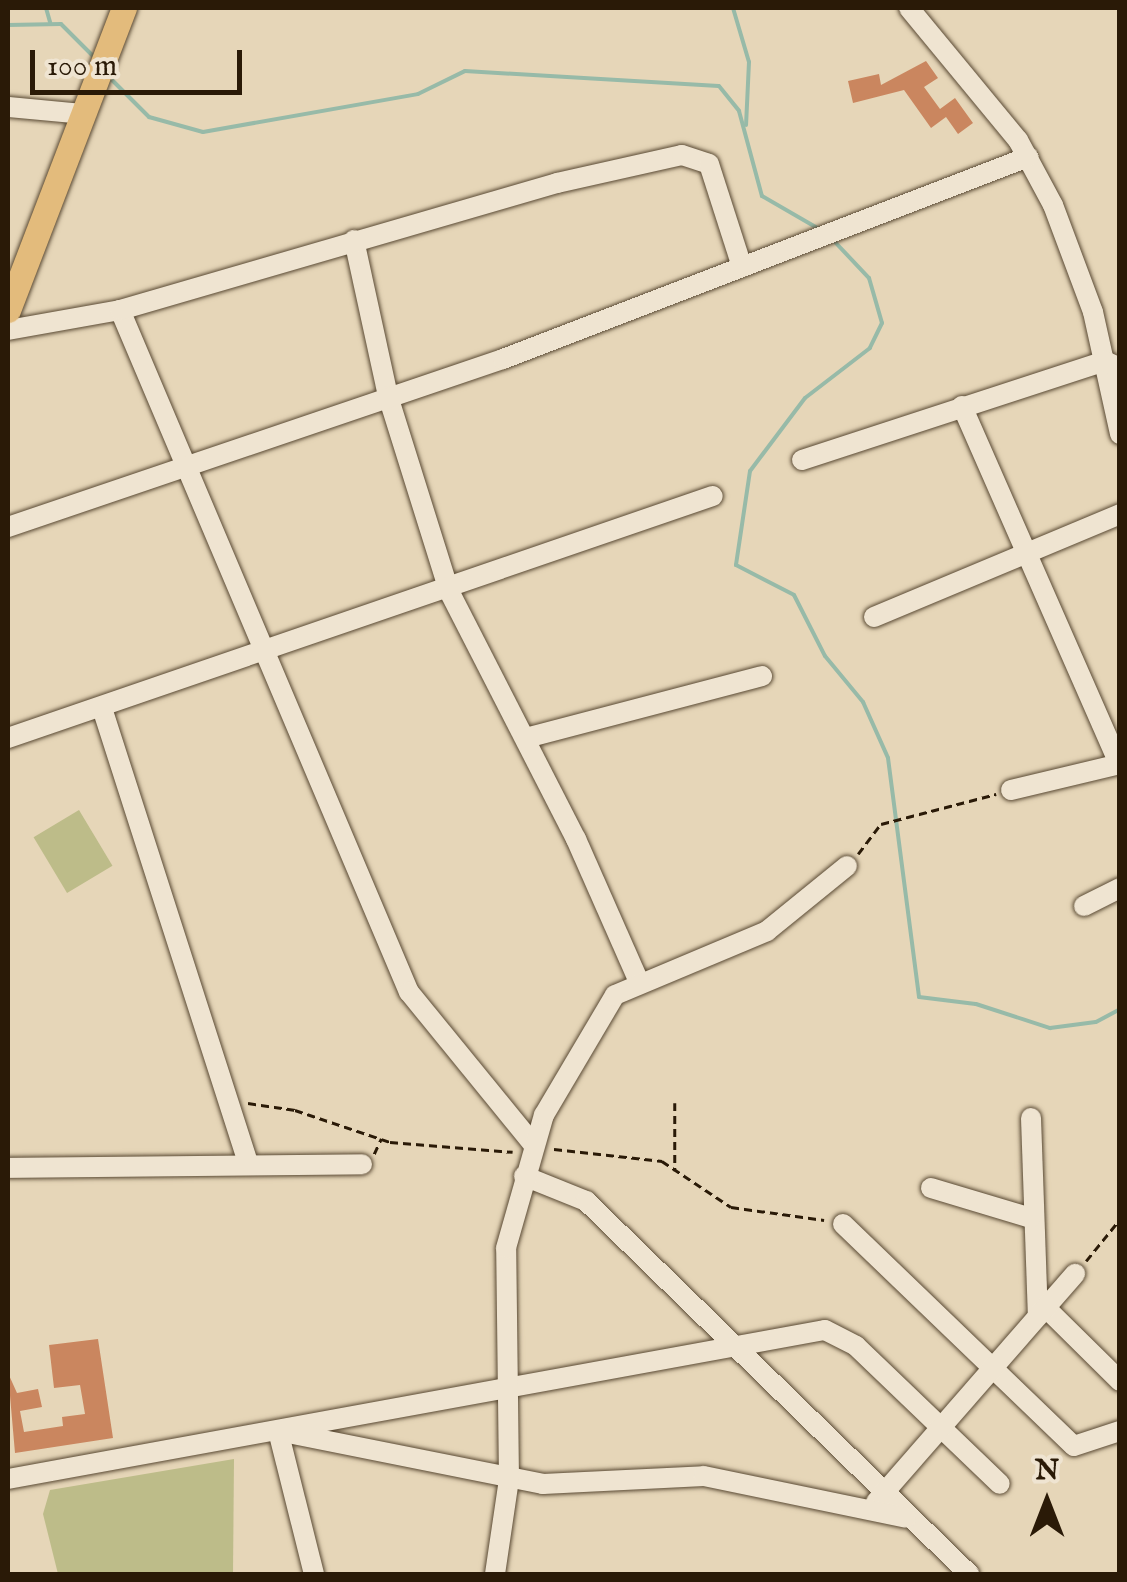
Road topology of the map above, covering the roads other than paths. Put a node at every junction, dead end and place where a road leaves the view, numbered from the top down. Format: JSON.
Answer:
{"nodes":[{"id":1,"x":124,"y":8,"type":"edge"},
{"id":2,"x":909,"y":8,"type":"edge"},
{"id":3,"x":8,"y":106,"type":"edge"},
{"id":4,"x":83,"y":114,"type":"junction"},
{"id":5,"x":1028,"y":156,"type":"junction"},
{"id":6,"x":354,"y":240,"type":"junction"},
{"id":7,"x":742,"y":267,"type":"junction"},
{"id":8,"x":8,"y":310,"type":"edge"},
{"id":9,"x":120,"y":310,"type":"junction"},
{"id":10,"x":8,"y":330,"type":"edge"},
{"id":11,"x":1112,"y":364,"type":"edge"},
{"id":12,"x":388,"y":396,"type":"junction"},
{"id":13,"x":962,"y":406,"type":"junction"},
{"id":14,"x":1120,"y":434,"type":"edge"},
{"id":15,"x":802,"y":460,"type":"dead end"},
{"id":16,"x":188,"y":466,"type":"junction"},
{"id":17,"x":713,"y":496,"type":"dead end"},
{"id":18,"x":1120,"y":514,"type":"edge"},
{"id":19,"x":8,"y":528,"type":"edge"},
{"id":20,"x":1023,"y":549,"type":"junction"},
{"id":21,"x":449,"y":591,"type":"junction"},
{"id":22,"x":874,"y":617,"type":"dead end"},
{"id":23,"x":266,"y":652,"type":"junction"},
{"id":24,"x":762,"y":676,"type":"dead end"},
{"id":25,"x":102,"y":708,"type":"junction"},
{"id":26,"x":8,"y":738,"type":"edge"},
{"id":27,"x":526,"y":738,"type":"junction"},
{"id":28,"x":1119,"y":764,"type":"edge"},
{"id":29,"x":1011,"y":790,"type":"road end"},
{"id":30,"x":847,"y":866,"type":"road end"},
{"id":31,"x":1120,"y":888,"type":"edge"},
{"id":32,"x":1084,"y":906,"type":"dead end"},
{"id":33,"x":639,"y":982,"type":"junction"},
{"id":34,"x":1031,"y":1118,"type":"dead end"},
{"id":35,"x":532,"y":1144,"type":"junction"},
{"id":36,"x":362,"y":1164,"type":"dead end"},
{"id":37,"x":249,"y":1166,"type":"junction"},
{"id":38,"x":8,"y":1168,"type":"edge"},
{"id":39,"x":524,"y":1176,"type":"junction"},
{"id":40,"x":931,"y":1188,"type":"dead end"},
{"id":41,"x":1030,"y":1218,"type":"junction"},
{"id":42,"x":844,"y":1224,"type":"road end"},
{"id":43,"x":1075,"y":1274,"type":"road end"},
{"id":44,"x":1042,"y":1312,"type":"junction"},
{"id":45,"x":730,"y":1343,"type":"junction"},
{"id":46,"x":996,"y":1364,"type":"junction"},
{"id":47,"x":1120,"y":1381,"type":"edge"},
{"id":48,"x":504,"y":1386,"type":"junction"},
{"id":49,"x":942,"y":1426,"type":"junction"},
{"id":50,"x":278,"y":1431,"type":"junction"},
{"id":51,"x":1120,"y":1431,"type":"edge"},
{"id":52,"x":8,"y":1478,"type":"edge"},
{"id":53,"x":508,"y":1480,"type":"junction"},
{"id":54,"x":1000,"y":1484,"type":"dead end"},
{"id":55,"x":876,"y":1502,"type":"junction"},
{"id":56,"x":314,"y":1574,"type":"edge"},
{"id":57,"x":496,"y":1574,"type":"edge"},
{"id":58,"x":970,"y":1574,"type":"edge"}],
"edges":[{"from":1,"to":4,"type":"main road"},
{"from":2,"to":5,"type":"street"},
{"from":3,"to":4,"type":"street"},
{"from":4,"to":8,"type":"main road"},
{"from":5,"to":7,"type":"street"},
{"from":5,"to":11,"type":"street"},
{"from":6,"to":7,"type":"street"},
{"from":6,"to":9,"type":"street"},
{"from":6,"to":12,"type":"street"},
{"from":7,"to":12,"type":"street"},
{"from":9,"to":10,"type":"street"},
{"from":9,"to":16,"type":"street"},
{"from":11,"to":13,"type":"street"},
{"from":11,"to":14,"type":"street"},
{"from":12,"to":16,"type":"street"},
{"from":12,"to":21,"type":"street"},
{"from":13,"to":15,"type":"street"},
{"from":13,"to":20,"type":"street"},
{"from":16,"to":19,"type":"street"},
{"from":16,"to":23,"type":"street"},
{"from":17,"to":21,"type":"street"},
{"from":18,"to":20,"type":"street"},
{"from":20,"to":22,"type":"street"},
{"from":20,"to":28,"type":"street"},
{"from":21,"to":23,"type":"street"},
{"from":21,"to":27,"type":"street"},
{"from":23,"to":25,"type":"street"},
{"from":23,"to":35,"type":"street"},
{"from":24,"to":27,"type":"street"},
{"from":25,"to":26,"type":"street"},
{"from":25,"to":37,"type":"street"},
{"from":27,"to":33,"type":"street"},
{"from":28,"to":29,"type":"street"},
{"from":30,"to":33,"type":"street"},
{"from":31,"to":32,"type":"street"},
{"from":33,"to":35,"type":"street"},
{"from":34,"to":41,"type":"street"},
{"from":35,"to":39,"type":"street"},
{"from":36,"to":37,"type":"street"},
{"from":37,"to":38,"type":"street"},
{"from":39,"to":45,"type":"street"},
{"from":39,"to":48,"type":"street"},
{"from":40,"to":41,"type":"street"},
{"from":41,"to":44,"type":"street"},
{"from":42,"to":46,"type":"street"},
{"from":43,"to":44,"type":"street"},
{"from":44,"to":46,"type":"street"},
{"from":44,"to":47,"type":"street"},
{"from":45,"to":48,"type":"street"},
{"from":45,"to":49,"type":"street"},
{"from":45,"to":55,"type":"street"},
{"from":46,"to":49,"type":"street"},
{"from":46,"to":51,"type":"street"},
{"from":48,"to":50,"type":"street"},
{"from":48,"to":53,"type":"street"},
{"from":49,"to":54,"type":"street"},
{"from":49,"to":55,"type":"street"},
{"from":50,"to":52,"type":"street"},
{"from":50,"to":53,"type":"street"},
{"from":50,"to":56,"type":"street"},
{"from":53,"to":55,"type":"street"},
{"from":53,"to":57,"type":"street"},
{"from":55,"to":58,"type":"street"}]}
